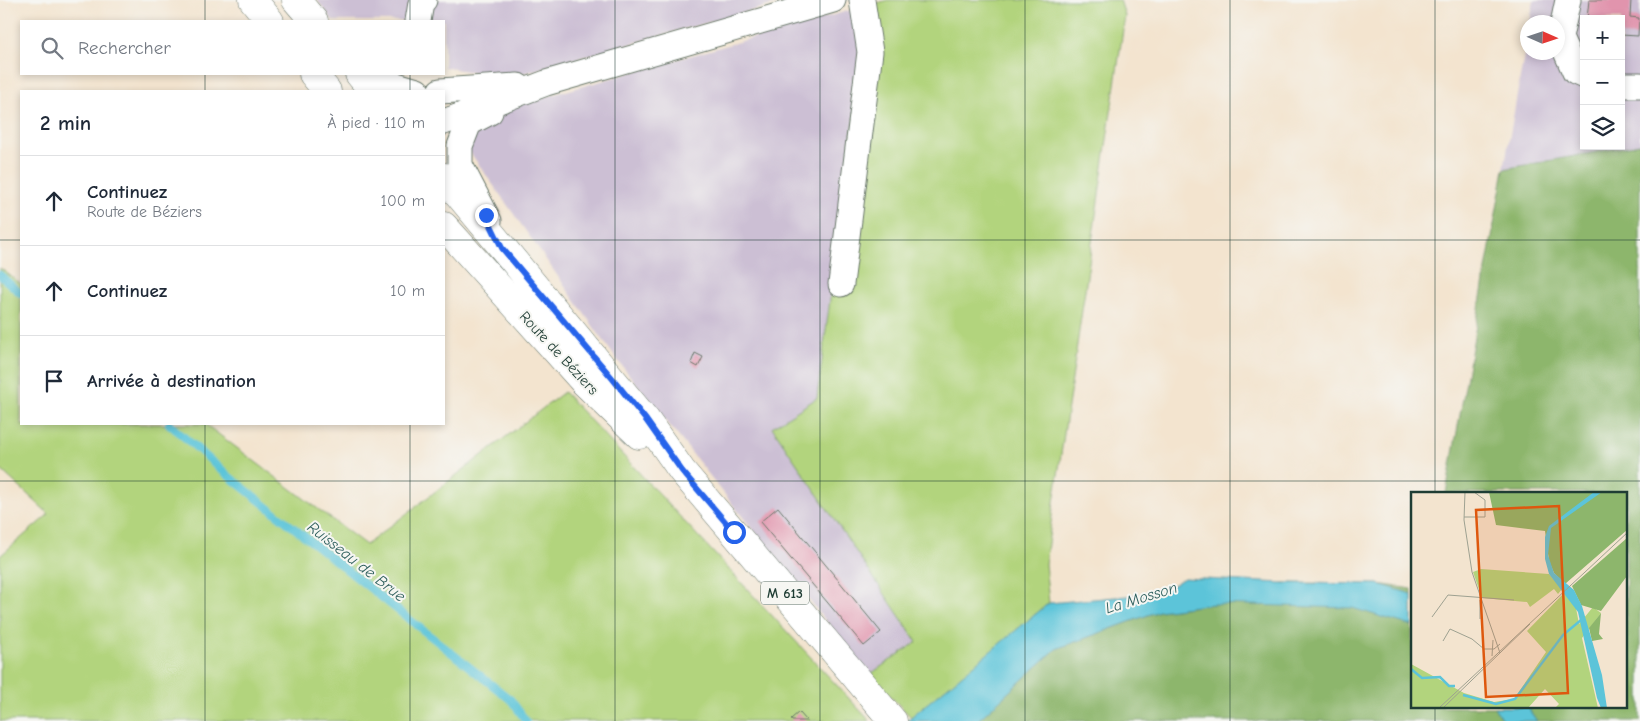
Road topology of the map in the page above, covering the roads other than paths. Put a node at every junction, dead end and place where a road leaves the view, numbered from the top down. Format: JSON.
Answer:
{"nodes":[{"id":1,"x":253,"y":0,"type":"edge"},
{"id":2,"x":296,"y":0,"type":"edge"},
{"id":3,"x":424,"y":0,"type":"edge"},
{"id":4,"x":833,"y":0,"type":"edge"},
{"id":5,"x":862,"y":0,"type":"edge"},
{"id":6,"x":1568,"y":0,"type":"edge"},
{"id":7,"x":269,"y":20,"type":"edge"},
{"id":8,"x":313,"y":20,"type":"edge"},
{"id":9,"x":418,"y":20,"type":"edge"},
{"id":10,"x":1580,"y":74,"type":"edge"},
{"id":11,"x":314,"y":75,"type":"edge"},
{"id":12,"x":360,"y":75,"type":"edge"},
{"id":13,"x":362,"y":75,"type":"edge"},
{"id":14,"x":418,"y":75,"type":"edge"},
{"id":15,"x":546,"y":84,"type":"junction"},
{"id":16,"x":1625,"y":85,"type":"edge"},
{"id":17,"x":1640,"y":85,"type":"edge"},
{"id":18,"x":326,"y":90,"type":"edge"},
{"id":19,"x":372,"y":90,"type":"edge"},
{"id":20,"x":414,"y":90,"type":"edge"},
{"id":21,"x":421,"y":90,"type":"edge"},
{"id":22,"x":445,"y":91,"type":"edge"},
{"id":23,"x":445,"y":122,"type":"edge"},
{"id":24,"x":452,"y":138,"type":"edge"},
{"id":25,"x":445,"y":178,"type":"edge"},
{"id":26,"x":445,"y":227,"type":"edge"},
{"id":27,"x":502,"y":248,"type":"junction"},
{"id":28,"x":842,"y":284,"type":"dead end"},
{"id":29,"x":682,"y":471,"type":"junction"},
{"id":30,"x":890,"y":718,"type":"edge"}],
"edges":[{"from":1,"to":7,"type":"main road"},
{"from":2,"to":8,"type":"main road"},
{"from":3,"to":9,"type":"street"},
{"from":4,"to":15,"type":"street"},
{"from":5,"to":28,"type":"street"},
{"from":6,"to":10,"type":"street"},
{"from":11,"to":18,"type":"main road"},
{"from":12,"to":19,"type":"main road"},
{"from":13,"to":20,"type":"street"},
{"from":14,"to":21,"type":"street"},
{"from":15,"to":22,"type":"street"},
{"from":15,"to":23,"type":"street"},
{"from":15,"to":24,"type":"street"},
{"from":16,"to":17,"type":"street"},
{"from":24,"to":27,"type":"street"},
{"from":25,"to":27,"type":"main road","name":"Route de Béziers","number":"M 613"},
{"from":26,"to":29,"type":"main road","name":"Route de Béziers","number":"M 613"},
{"from":27,"to":29,"type":"main road","name":"Route de Béziers","number":"M 613"},
{"from":29,"to":30,"type":"main road","name":"Route de Béziers","number":"M 613"}]}
